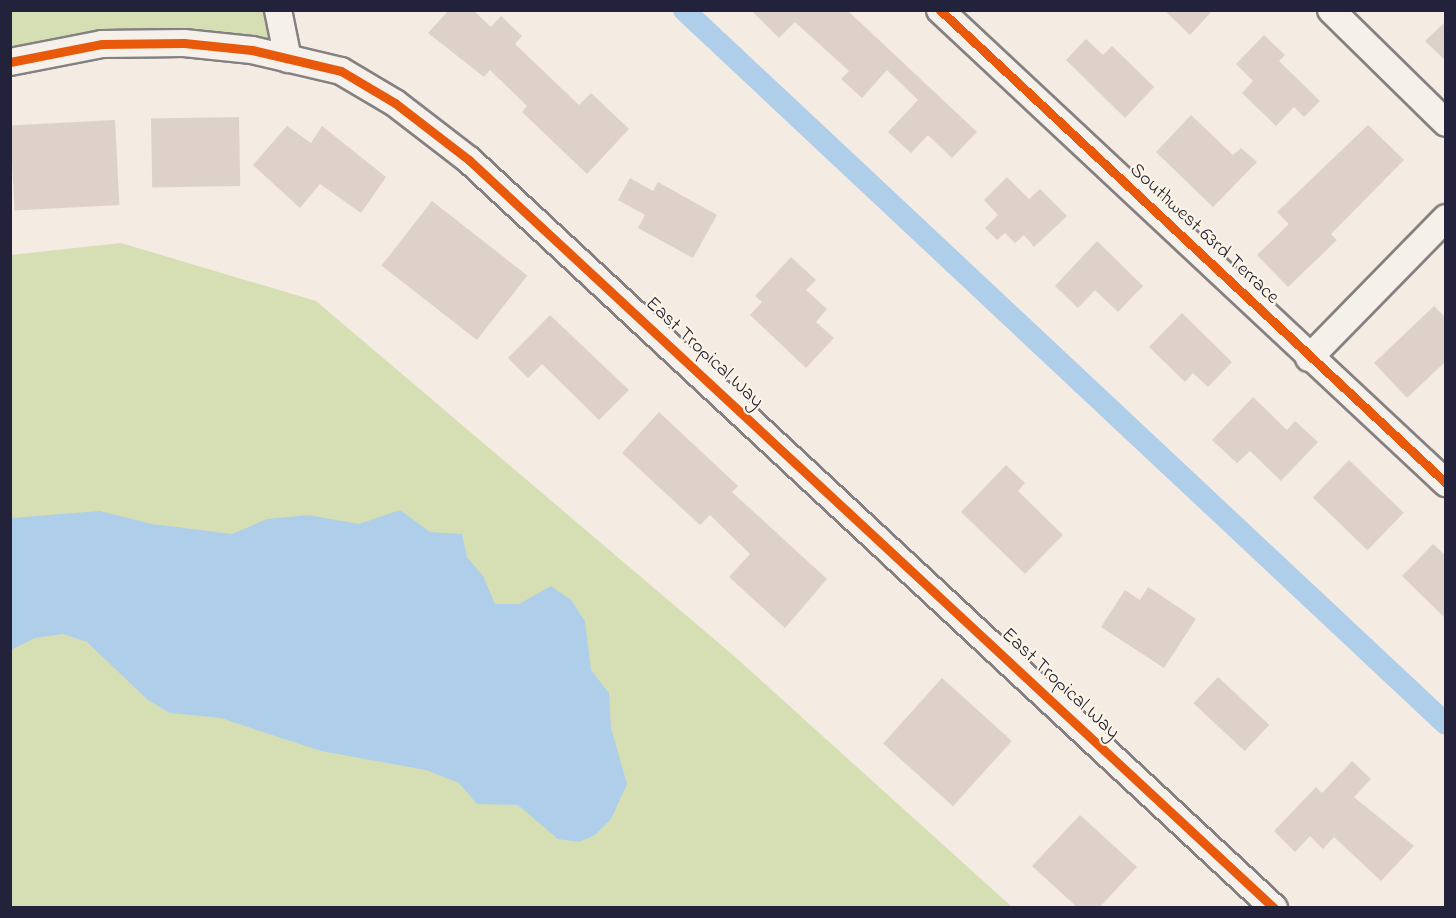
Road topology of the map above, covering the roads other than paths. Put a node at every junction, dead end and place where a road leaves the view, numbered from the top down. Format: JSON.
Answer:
{"nodes":[{"id":1,"x":278,"y":10,"type":"edge"},
{"id":2,"x":940,"y":10,"type":"edge"},
{"id":3,"x":1331,"y":10,"type":"edge"},
{"id":4,"x":288,"y":59,"type":"junction"},
{"id":5,"x":10,"y":62,"type":"edge"},
{"id":6,"x":1446,"y":123,"type":"edge"},
{"id":7,"x":1446,"y":218,"type":"edge"},
{"id":8,"x":1309,"y":357,"type":"junction"},
{"id":9,"x":1446,"y":483,"type":"edge"},
{"id":10,"x":1274,"y":908,"type":"edge"}],
"edges":[{"from":1,"to":4,"type":"street"},
{"from":2,"to":8,"type":"street","name":"Southwest 63rd Terrace"},
{"from":3,"to":6,"type":"street"},
{"from":4,"to":5,"type":"street","name":"East Tropical Way"},
{"from":4,"to":10,"type":"street","name":"East Tropical Way"},
{"from":7,"to":8,"type":"street"},
{"from":8,"to":9,"type":"street","name":"Southwest 63rd Terrace"}]}
